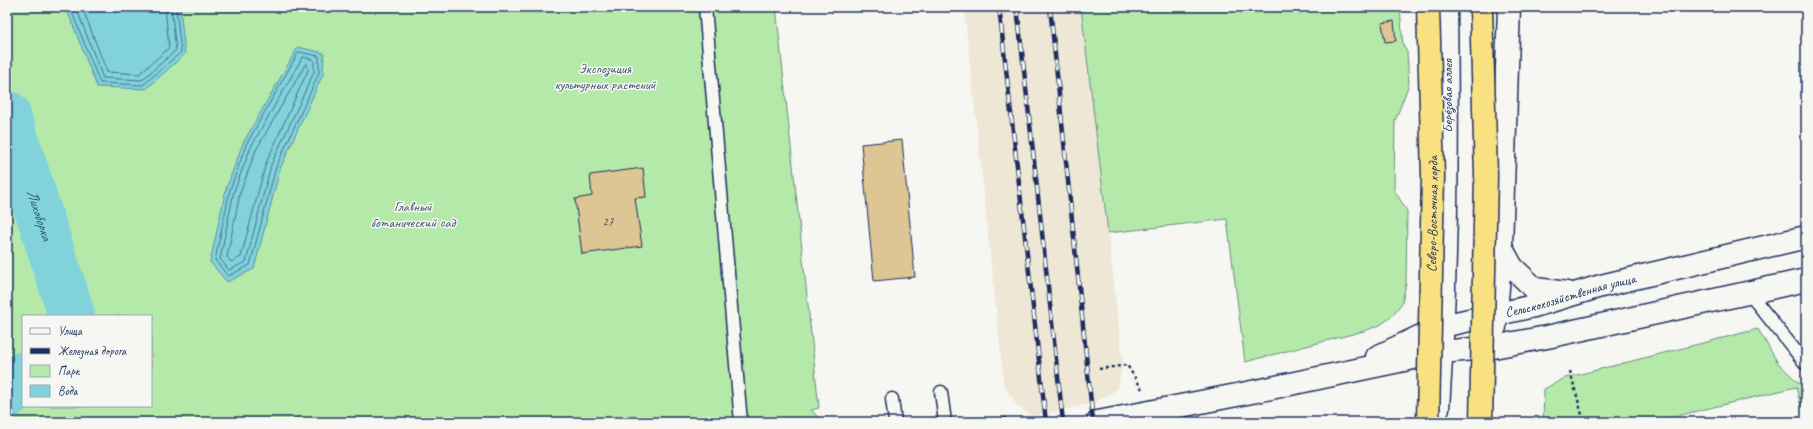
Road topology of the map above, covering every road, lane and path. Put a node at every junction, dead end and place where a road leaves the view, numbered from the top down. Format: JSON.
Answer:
{"nodes":[{"id":1,"x":705,"y":7,"type":"edge"},
{"id":2,"x":1428,"y":7,"type":"edge"},
{"id":3,"x":1446,"y":7,"type":"edge"},
{"id":4,"x":1481,"y":7,"type":"edge"},
{"id":5,"x":1509,"y":7,"type":"edge"},
{"id":6,"x":1806,"y":237,"type":"edge"},
{"id":7,"x":1501,"y":247,"type":"junction"},
{"id":8,"x":1806,"y":280,"type":"edge"},
{"id":9,"x":1601,"y":286,"type":"junction"},
{"id":10,"x":1749,"y":293,"type":"junction"},
{"id":11,"x":1496,"y":315,"type":"junction"},
{"id":12,"x":1442,"y":326,"type":"junction"},
{"id":13,"x":1494,"y":347,"type":"junction"},
{"id":14,"x":1442,"y":352,"type":"junction"},
{"id":15,"x":1806,"y":364,"type":"edge"},
{"id":16,"x":1127,"y":365,"type":"dead end"},
{"id":17,"x":1099,"y":369,"type":"dead end"},
{"id":18,"x":1570,"y":371,"type":"dead end"},
{"id":19,"x":1342,"y":373,"type":"junction"},
{"id":20,"x":941,"y":392,"type":"dead end"},
{"id":21,"x":892,"y":399,"type":"dead end"},
{"id":22,"x":742,"y":422,"type":"edge"},
{"id":23,"x":895,"y":422,"type":"edge"},
{"id":24,"x":945,"y":422,"type":"edge"},
{"id":25,"x":980,"y":422,"type":"edge"},
{"id":26,"x":1010,"y":422,"type":"edge"},
{"id":27,"x":1098,"y":422,"type":"edge"},
{"id":28,"x":1428,"y":422,"type":"edge"},
{"id":29,"x":1437,"y":422,"type":"edge"},
{"id":30,"x":1482,"y":422,"type":"edge"},
{"id":31,"x":1584,"y":422,"type":"edge"}],
"edges":[{"from":1,"to":22,"type":"lane"},
{"from":2,"to":28,"type":"main road","name":"Северо-Восточная хорда","bridge":true},
{"from":3,"to":12,"type":"main road","name":"Берёзовая аллея"},
{"from":4,"to":30,"type":"main road","bridge":true},
{"from":5,"to":7,"type":"main road"},
{"from":6,"to":9,"type":"main road","name":"Сельскохозяйственная улица"},
{"from":7,"to":9,"type":"main road"},
{"from":7,"to":11,"type":"main road"},
{"from":8,"to":10,"type":"main road","name":"Сельскохозяйственная улица"},
{"from":9,"to":11,"type":"main road","name":"Сельскохозяйственная улица"},
{"from":10,"to":13,"type":"main road","name":"Сельскохозяйственная улица"},
{"from":10,"to":15,"type":"lane"},
{"from":11,"to":12,"type":"main road","name":"Сельскохозяйственная улица"},
{"from":11,"to":13,"type":"main road"},
{"from":12,"to":14,"type":"main road","name":"Берёзовая аллея"},
{"from":12,"to":19,"type":"main road","name":"Сельскохозяйственная улица"},
{"from":13,"to":14,"type":"main road","name":"Сельскохозяйственная улица"},
{"from":13,"to":30,"type":"main road"},
{"from":14,"to":19,"type":"main road","name":"Сельскохозяйственная улица"},
{"from":14,"to":29,"type":"main road","name":"Берёзовая аллея"},
{"from":16,"to":17,"type":"path"},
{"from":18,"to":31,"type":"path"},
{"from":19,"to":27,"type":"main road","name":"Сельскохозяйственная улица"},
{"from":20,"to":24,"type":"lane"},
{"from":21,"to":23,"type":"lane"},
{"from":25,"to":26,"type":"path"}]}
